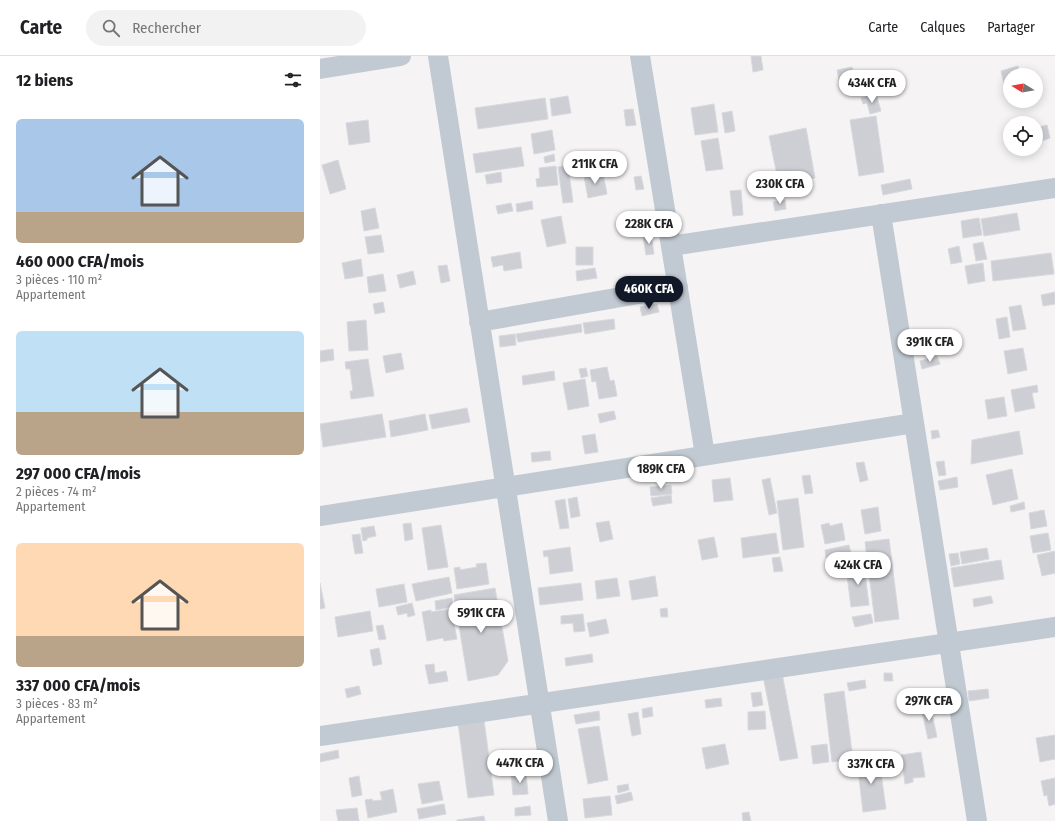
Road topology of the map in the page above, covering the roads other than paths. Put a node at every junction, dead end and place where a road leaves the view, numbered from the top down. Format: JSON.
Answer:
{"nodes":[{"id":1,"x":401,"y":56,"type":"edge"},
{"id":2,"x":438,"y":56,"type":"edge"},
{"id":3,"x":640,"y":56,"type":"edge"},
{"id":4,"x":320,"y":69,"type":"edge"},
{"id":5,"x":1055,"y":188,"type":"edge"},
{"id":6,"x":881,"y":214,"type":"junction"},
{"id":7,"x":671,"y":246,"type":"junction"},
{"id":8,"x":678,"y":287,"type":"junction"},
{"id":9,"x":479,"y":322,"type":"junction"},
{"id":10,"x":914,"y":423,"type":"junction"},
{"id":11,"x":705,"y":455,"type":"junction"},
{"id":12,"x":505,"y":487,"type":"junction"},
{"id":13,"x":320,"y":516,"type":"edge"},
{"id":14,"x":1055,"y":627,"type":"edge"},
{"id":15,"x":949,"y":642,"type":"junction"},
{"id":16,"x":539,"y":704,"type":"junction"},
{"id":17,"x":320,"y":736,"type":"edge"},
{"id":18,"x":558,"y":821,"type":"edge"},
{"id":19,"x":977,"y":821,"type":"edge"}],
"edges":[{"from":1,"to":4,"type":"street"},
{"from":2,"to":9,"type":"street"},
{"from":3,"to":7,"type":"street"},
{"from":5,"to":6,"type":"street"},
{"from":6,"to":7,"type":"street"},
{"from":6,"to":10,"type":"street"},
{"from":7,"to":8,"type":"street"},
{"from":8,"to":9,"type":"street"},
{"from":8,"to":11,"type":"street"},
{"from":9,"to":12,"type":"street"},
{"from":10,"to":11,"type":"street"},
{"from":10,"to":15,"type":"street"},
{"from":11,"to":12,"type":"street"},
{"from":12,"to":13,"type":"street"},
{"from":12,"to":16,"type":"street"},
{"from":14,"to":15,"type":"street"},
{"from":15,"to":16,"type":"street"},
{"from":15,"to":19,"type":"street"},
{"from":16,"to":17,"type":"street"},
{"from":16,"to":18,"type":"street"}]}
